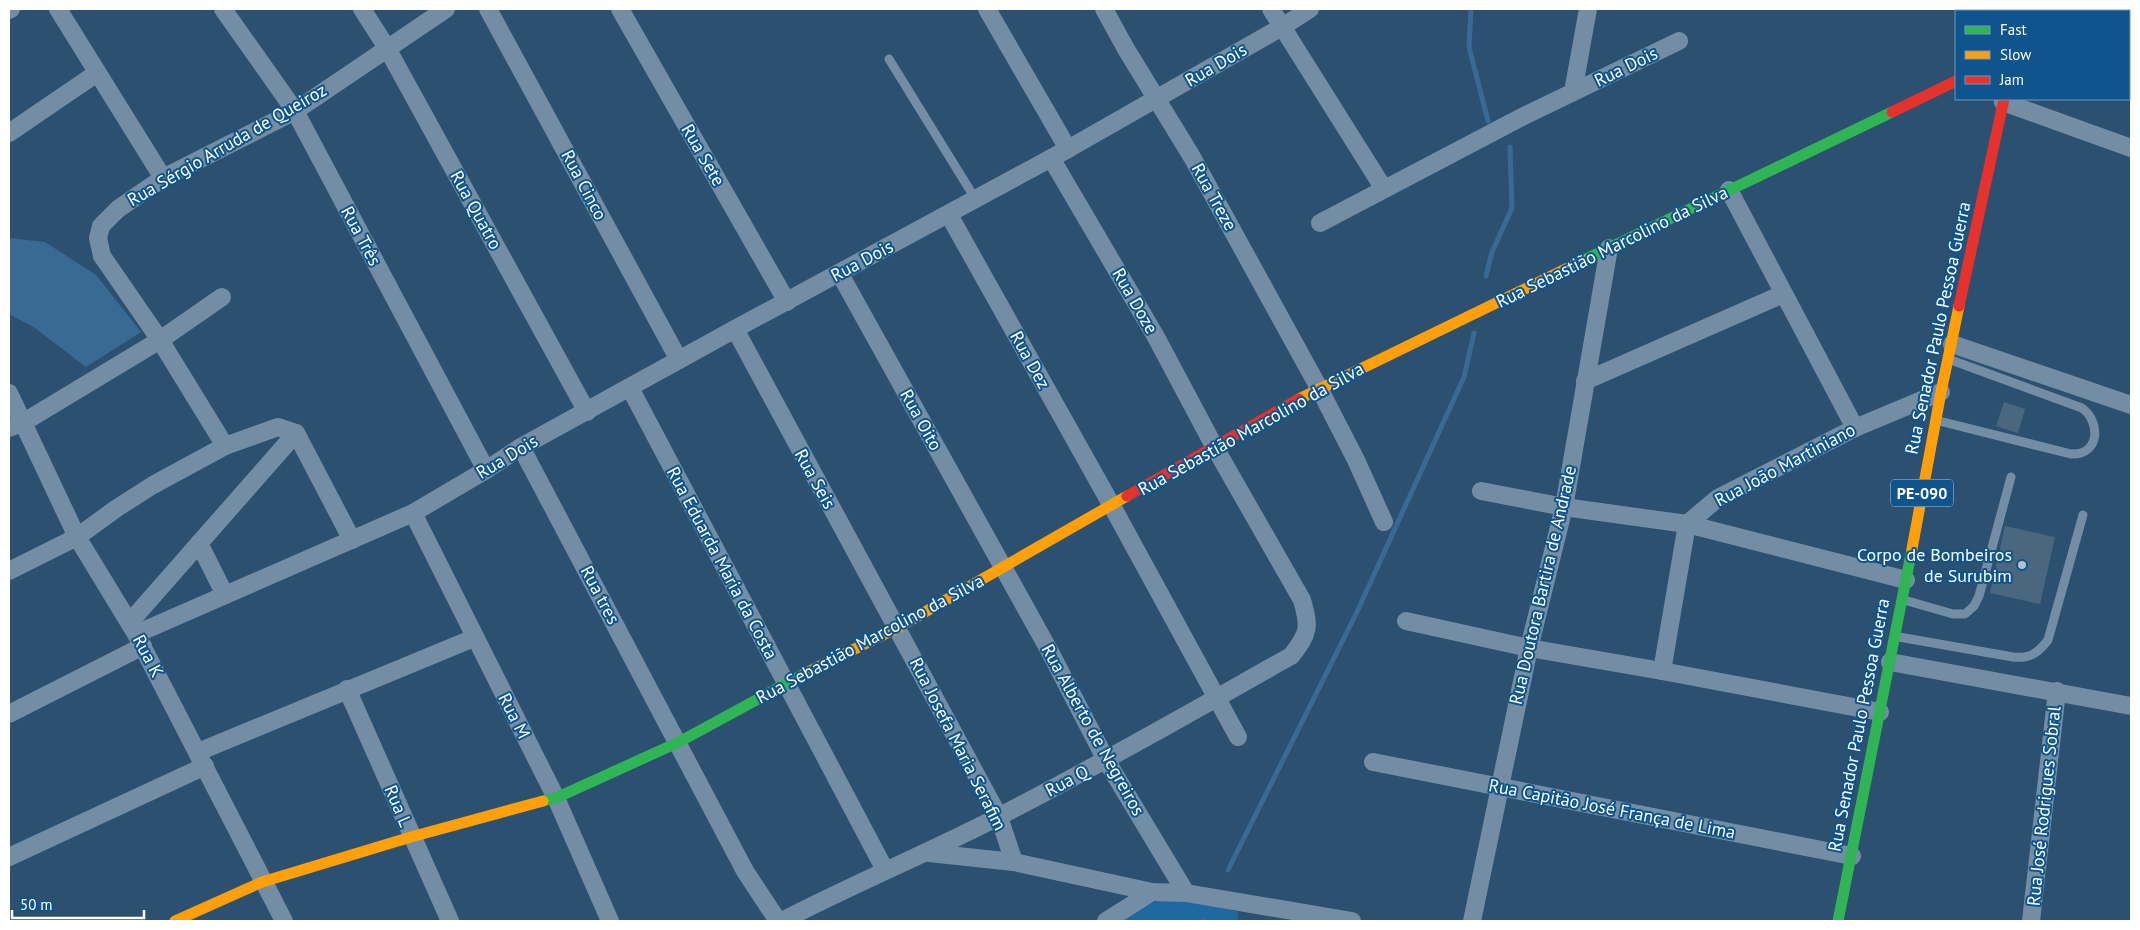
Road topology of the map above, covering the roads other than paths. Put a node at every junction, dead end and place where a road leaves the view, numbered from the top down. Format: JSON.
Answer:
{"nodes":[{"id":1,"x":58,"y":9,"type":"edge"},
{"id":2,"x":223,"y":9,"type":"edge"},
{"id":3,"x":362,"y":9,"type":"edge"},
{"id":4,"x":446,"y":9,"type":"edge"},
{"id":5,"x":488,"y":9,"type":"edge"},
{"id":6,"x":620,"y":9,"type":"edge"},
{"id":7,"x":987,"y":9,"type":"edge"},
{"id":8,"x":1104,"y":9,"type":"edge"},
{"id":9,"x":1270,"y":9,"type":"edge"},
{"id":10,"x":1310,"y":9,"type":"edge"},
{"id":11,"x":1588,"y":9,"type":"edge"},
{"id":12,"x":1282,"y":27,"type":"junction"},
{"id":13,"x":1680,"y":41,"type":"dead end"},
{"id":14,"x":387,"y":48,"type":"junction"},
{"id":15,"x":889,"y":59,"type":"dead end"},
{"id":16,"x":97,"y":73,"type":"junction"},
{"id":17,"x":1955,"y":80,"type":"edge"},
{"id":18,"x":1573,"y":92,"type":"junction"},
{"id":19,"x":1157,"y":99,"type":"junction"},
{"id":20,"x":2003,"y":100,"type":"edge"},
{"id":21,"x":294,"y":111,"type":"junction"},
{"id":22,"x":9,"y":133,"type":"edge"},
{"id":23,"x":2131,"y":148,"type":"edge"},
{"id":24,"x":1068,"y":149,"type":"junction"},
{"id":25,"x":1051,"y":158,"type":"junction"},
{"id":26,"x":163,"y":178,"type":"junction"},
{"id":27,"x":1384,"y":189,"type":"junction"},
{"id":28,"x":1729,"y":190,"type":"junction"},
{"id":29,"x":976,"y":200,"type":"junction"},
{"id":30,"x":949,"y":214,"type":"junction"},
{"id":31,"x":1320,"y":223,"type":"dead end"},
{"id":32,"x":1609,"y":248,"type":"junction"},
{"id":33,"x":840,"y":274,"type":"junction"},
{"id":34,"x":1783,"y":294,"type":"junction"},
{"id":35,"x":222,"y":297,"type":"dead end"},
{"id":36,"x":787,"y":302,"type":"junction"},
{"id":37,"x":735,"y":329,"type":"junction"},
{"id":38,"x":160,"y":340,"type":"junction"},
{"id":39,"x":1951,"y":351,"type":"junction"},
{"id":40,"x":679,"y":360,"type":"junction"},
{"id":41,"x":1585,"y":381,"type":"junction"},
{"id":42,"x":630,"y":388,"type":"junction"},
{"id":43,"x":1319,"y":388,"type":"junction"},
{"id":44,"x":1942,"y":392,"type":"junction"},
{"id":45,"x":9,"y":394,"type":"edge"},
{"id":46,"x":2131,"y":405,"type":"edge"},
{"id":47,"x":586,"y":412,"type":"junction"},
{"id":48,"x":1936,"y":420,"type":"junction"},
{"id":49,"x":16,"y":425,"type":"edge"},
{"id":50,"x":1855,"y":428,"type":"junction"},
{"id":51,"x":296,"y":433,"type":"junction"},
{"id":52,"x":226,"y":446,"type":"junction"},
{"id":53,"x":1214,"y":446,"type":"junction"},
{"id":54,"x":521,"y":447,"type":"junction"},
{"id":55,"x":486,"y":470,"type":"junction"},
{"id":56,"x":2011,"y":477,"type":"dead end"},
{"id":57,"x":1481,"y":491,"type":"dead end"},
{"id":58,"x":1112,"y":506,"type":"junction"},
{"id":59,"x":1564,"y":507,"type":"junction"},
{"id":60,"x":413,"y":513,"type":"junction"},
{"id":61,"x":2083,"y":515,"type":"dead end"},
{"id":62,"x":1384,"y":522,"type":"dead end"},
{"id":63,"x":1687,"y":524,"type":"junction"},
{"id":64,"x":77,"y":536,"type":"junction"},
{"id":65,"x":352,"y":540,"type":"junction"},
{"id":66,"x":199,"y":543,"type":"junction"},
{"id":67,"x":1003,"y":566,"type":"junction"},
{"id":68,"x":9,"y":571,"type":"edge"},
{"id":69,"x":1906,"y":580,"type":"junction"},
{"id":70,"x":225,"y":595,"type":"junction"},
{"id":71,"x":1302,"y":600,"type":"joint"},
{"id":72,"x":1902,"y":600,"type":"junction"},
{"id":73,"x":1406,"y":621,"type":"dead end"},
{"id":74,"x":897,"y":628,"type":"junction"},
{"id":75,"x":136,"y":634,"type":"junction"},
{"id":76,"x":1896,"y":636,"type":"junction"},
{"id":77,"x":474,"y":638,"type":"junction"},
{"id":78,"x":1529,"y":648,"type":"junction"},
{"id":79,"x":1890,"y":662,"type":"junction"},
{"id":80,"x":1662,"y":670,"type":"junction"},
{"id":81,"x":785,"y":684,"type":"junction"},
{"id":82,"x":348,"y":689,"type":"junction"},
{"id":83,"x":2057,"y":691,"type":"junction"},
{"id":84,"x":1217,"y":698,"type":"junction"},
{"id":85,"x":2131,"y":706,"type":"edge"},
{"id":86,"x":1880,"y":712,"type":"junction"},
{"id":87,"x":9,"y":714,"type":"edge"},
{"id":88,"x":1238,"y":737,"type":"dead end"},
{"id":89,"x":679,"y":742,"type":"junction"},
{"id":90,"x":202,"y":759,"type":"junction"},
{"id":91,"x":1106,"y":760,"type":"junction"},
{"id":92,"x":1373,"y":762,"type":"dead end"},
{"id":93,"x":1499,"y":786,"type":"junction"},
{"id":94,"x":556,"y":798,"type":"junction"},
{"id":95,"x":999,"y":817,"type":"junction"},
{"id":96,"x":411,"y":837,"type":"junction"},
{"id":97,"x":928,"y":852,"type":"junction"},
{"id":98,"x":1852,"y":856,"type":"junction"},
{"id":99,"x":9,"y":857,"type":"edge"},
{"id":100,"x":1014,"y":862,"type":"junction"},
{"id":101,"x":885,"y":870,"type":"junction"},
{"id":102,"x":262,"y":882,"type":"junction"},
{"id":103,"x":1845,"y":889,"type":"junction"},
{"id":104,"x":1152,"y":892,"type":"junction"},
{"id":105,"x":1186,"y":893,"type":"junction"},
{"id":106,"x":1851,"y":905,"type":"dead end"},
{"id":107,"x":176,"y":921,"type":"edge"},
{"id":108,"x":284,"y":921,"type":"edge"},
{"id":109,"x":450,"y":921,"type":"edge"},
{"id":110,"x":610,"y":921,"type":"edge"},
{"id":111,"x":778,"y":921,"type":"edge"},
{"id":112,"x":782,"y":921,"type":"edge"},
{"id":113,"x":1106,"y":921,"type":"edge"},
{"id":114,"x":1348,"y":921,"type":"edge"},
{"id":115,"x":1472,"y":921,"type":"edge"},
{"id":116,"x":1838,"y":921,"type":"edge"},
{"id":117,"x":2031,"y":921,"type":"edge"}],
"edges":[{"from":1,"to":16,"type":"street"},
{"from":2,"to":21,"type":"street","name":"Rua Três"},
{"from":3,"to":14,"type":"street","name":"Rua Quatro"},
{"from":4,"to":14,"type":"street","name":"Rua Sérgio Arruda de Queiroz"},
{"from":5,"to":40,"type":"street","name":"Rua Cinco"},
{"from":6,"to":36,"type":"street","name":"Rua Sete"},
{"from":7,"to":24,"type":"street"},
{"from":8,"to":19,"type":"street","name":"Rua Treze"},
{"from":9,"to":12,"type":"street"},
{"from":10,"to":12,"type":"street","name":"Rua Dois"},
{"from":11,"to":18,"type":"street"},
{"from":12,"to":19,"type":"street","name":"Rua Dois"},
{"from":12,"to":27,"type":"street"},
{"from":13,"to":18,"type":"street","name":"Rua Dois"},
{"from":14,"to":21,"type":"street","name":"Rua Sérgio Arruda de Queiroz"},
{"from":14,"to":47,"type":"street","name":"Rua Quatro"},
{"from":15,"to":29,"type":"lane"},
{"from":16,"to":22,"type":"street"},
{"from":16,"to":26,"type":"street"},
{"from":17,"to":28,"type":"street","name":"Rua Sebastião Marcolino da Silva"},
{"from":18,"to":27,"type":"street","name":"Rua Dois"},
{"from":19,"to":24,"type":"street","name":"Rua Dois"},
{"from":19,"to":43,"type":"street","name":"Rua Treze"},
{"from":20,"to":23,"type":"street"},
{"from":20,"to":39,"type":"street","name":"Rua Senador Paulo Pessoa Guerra","number":"PE-090"},
{"from":21,"to":26,"type":"street","name":"Rua Sérgio Arruda de Queiroz"},
{"from":21,"to":55,"type":"street","name":"Rua Três"},
{"from":24,"to":25,"type":"street","name":"Rua Dois"},
{"from":25,"to":29,"type":"street","name":"Rua Dois"},
{"from":25,"to":53,"type":"street","name":"Rua Doze"},
{"from":26,"to":38,"type":"street","name":"Rua Sérgio Arruda de Queiroz"},
{"from":27,"to":31,"type":"street"},
{"from":28,"to":32,"type":"street","name":"Rua Sebastião Marcolino da Silva"},
{"from":28,"to":34,"type":"street"},
{"from":29,"to":30,"type":"street","name":"Rua Dois"},
{"from":30,"to":33,"type":"street","name":"Rua Dois"},
{"from":30,"to":58,"type":"street","name":"Rua Dez"},
{"from":32,"to":41,"type":"street","name":"Rua Doutora Bartira de Andrade"},
{"from":32,"to":43,"type":"street","name":"Rua Sebastião Marcolino da Silva"},
{"from":33,"to":36,"type":"street","name":"Rua Dois"},
{"from":33,"to":67,"type":"street","name":"Rua Oito"},
{"from":34,"to":41,"type":"street"},
{"from":34,"to":50,"type":"street"},
{"from":35,"to":38,"type":"street"},
{"from":36,"to":37,"type":"street","name":"Rua Dois"},
{"from":37,"to":40,"type":"street","name":"Rua Dois"},
{"from":37,"to":74,"type":"street","name":"Rua Seis"},
{"from":38,"to":49,"type":"street"},
{"from":38,"to":52,"type":"street","name":"Rua Sérgio Arruda de Queiroz"},
{"from":39,"to":44,"type":"street","name":"Rua Senador Paulo Pessoa Guerra","number":"PE-090"},
{"from":39,"to":46,"type":"street"},
{"from":39,"to":48,"type":"lane"},
{"from":40,"to":42,"type":"street","name":"Rua Dois"},
{"from":41,"to":59,"type":"street","name":"Rua Doutora Bartira de Andrade"},
{"from":42,"to":47,"type":"street","name":"Rua Dois"},
{"from":42,"to":81,"type":"street","name":"Rua Eduarda Maria da Costa"},
{"from":43,"to":53,"type":"street","name":"Rua Sebastião Marcolino da Silva"},
{"from":43,"to":62,"type":"street","name":"Rua Treze"},
{"from":44,"to":48,"type":"street","name":"Rua Senador Paulo Pessoa Guerra","number":"PE-090"},
{"from":44,"to":50,"type":"street","name":"Rua João Martiniano"},
{"from":45,"to":49,"type":"street","name":"Rua K"},
{"from":47,"to":54,"type":"street","name":"Rua Dois"},
{"from":48,"to":69,"type":"street","name":"Rua Senador Paulo Pessoa Guerra","number":"PE-090"},
{"from":49,"to":64,"type":"street","name":"Rua K"},
{"from":50,"to":63,"type":"street","name":"Rua João Martiniano"},
{"from":51,"to":52,"type":"street"},
{"from":51,"to":65,"type":"street"},
{"from":51,"to":66,"type":"street"},
{"from":52,"to":64,"type":"street"},
{"from":53,"to":58,"type":"street","name":"Rua Sebastião Marcolino da Silva"},
{"from":53,"to":71,"type":"street","name":"Rua Doze"},
{"from":54,"to":55,"type":"street","name":"Rua Dois"},
{"from":54,"to":89,"type":"street","name":"Rua tres"},
{"from":55,"to":60,"type":"street","name":"Rua Dois"},
{"from":56,"to":72,"type":"lane"},
{"from":57,"to":59,"type":"street"},
{"from":58,"to":67,"type":"street","name":"Rua Sebastião Marcolino da Silva"},
{"from":58,"to":84,"type":"street","name":"Rua Dez"},
{"from":59,"to":63,"type":"street"},
{"from":59,"to":78,"type":"street","name":"Rua Doutora Bartira de Andrade"},
{"from":60,"to":65,"type":"street","name":"Rua Dois"},
{"from":60,"to":77,"type":"street","name":"Rua M"},
{"from":61,"to":76,"type":"lane"},
{"from":63,"to":69,"type":"street"},
{"from":63,"to":80,"type":"street"},
{"from":64,"to":68,"type":"street"},
{"from":64,"to":75,"type":"street","name":"Rua K"},
{"from":65,"to":70,"type":"street","name":"Rua Dois"},
{"from":66,"to":70,"type":"street"},
{"from":66,"to":75,"type":"street"},
{"from":67,"to":74,"type":"street","name":"Rua Sebastião Marcolino da Silva"},
{"from":67,"to":91,"type":"street","name":"Rua Alberto de Negreiros"},
{"from":69,"to":72,"type":"street","name":"Rua Senador Paulo Pessoa Guerra","number":"PE-090"},
{"from":70,"to":75,"type":"street","name":"Rua Dois"},
{"from":71,"to":84,"type":"street","name":"Rua Q"},
{"from":72,"to":76,"type":"street","name":"Rua Senador Paulo Pessoa Guerra","number":"PE-090"},
{"from":73,"to":78,"type":"street"},
{"from":74,"to":81,"type":"street","name":"Rua Sebastião Marcolino da Silva"},
{"from":74,"to":95,"type":"street","name":"Rua Josefa Maria Serafim"},
{"from":75,"to":87,"type":"street","name":"Rua Dois"},
{"from":75,"to":90,"type":"street","name":"Rua K"},
{"from":76,"to":79,"type":"street","name":"Rua Senador Paulo Pessoa Guerra","number":"PE-090"},
{"from":77,"to":82,"type":"street"},
{"from":77,"to":94,"type":"street","name":"Rua M"},
{"from":78,"to":80,"type":"street"},
{"from":78,"to":93,"type":"street","name":"Rua Doutora Bartira de Andrade"},
{"from":79,"to":83,"type":"street"},
{"from":79,"to":86,"type":"street","name":"Rua Senador Paulo Pessoa Guerra","number":"PE-090"},
{"from":80,"to":86,"type":"street"},
{"from":81,"to":89,"type":"street","name":"Rua Sebastião Marcolino da Silva"},
{"from":81,"to":101,"type":"street","name":"Rua Eduarda Maria da Costa"},
{"from":82,"to":90,"type":"street"},
{"from":82,"to":96,"type":"street","name":"Rua L"},
{"from":83,"to":85,"type":"street"},
{"from":83,"to":117,"type":"street","name":"Rua José Rodrigues Sobral"},
{"from":84,"to":88,"type":"street","name":"Rua Dez"},
{"from":84,"to":91,"type":"street","name":"Rua Q"},
{"from":86,"to":98,"type":"street","name":"Rua Senador Paulo Pessoa Guerra","number":"PE-090"},
{"from":89,"to":94,"type":"street","name":"Rua Sebastião Marcolino da Silva"},
{"from":89,"to":111,"type":"street","name":"Rua tres"},
{"from":90,"to":99,"type":"street"},
{"from":90,"to":102,"type":"street","name":"Rua K"},
{"from":91,"to":95,"type":"street","name":"Rua Q"},
{"from":91,"to":105,"type":"street","name":"Rua Alberto de Negreiros"},
{"from":92,"to":93,"type":"street","name":"Rua Capitão José França de Lima"},
{"from":93,"to":98,"type":"street","name":"Rua Capitão José França de Lima"},
{"from":93,"to":115,"type":"street","name":"Rua Doutora Bartira de Andrade"},
{"from":94,"to":96,"type":"street","name":"Rua Sebastião Marcolino da Silva"},
{"from":94,"to":110,"type":"street","name":"Rua M"},
{"from":95,"to":97,"type":"street","name":"Rua Q"},
{"from":95,"to":100,"type":"street","name":"Rua Josefa Maria Serafim"},
{"from":96,"to":102,"type":"street","name":"Rua Sebastião Marcolino da Silva"},
{"from":96,"to":109,"type":"street","name":"Rua L"},
{"from":97,"to":100,"type":"street"},
{"from":97,"to":101,"type":"street","name":"Rua Q"},
{"from":98,"to":103,"type":"street","name":"Rua Senador Paulo Pessoa Guerra","number":"PE-090"},
{"from":100,"to":104,"type":"street"},
{"from":101,"to":112,"type":"street","name":"Rua Q"},
{"from":102,"to":107,"type":"street","name":"Rua Sebastião Marcolino da Silva"},
{"from":102,"to":108,"type":"street","name":"Rua K"},
{"from":103,"to":106,"type":"street"},
{"from":103,"to":116,"type":"street","number":"PE-090"},
{"from":104,"to":105,"type":"street"},
{"from":104,"to":113,"type":"street"},
{"from":105,"to":114,"type":"street"}]}
